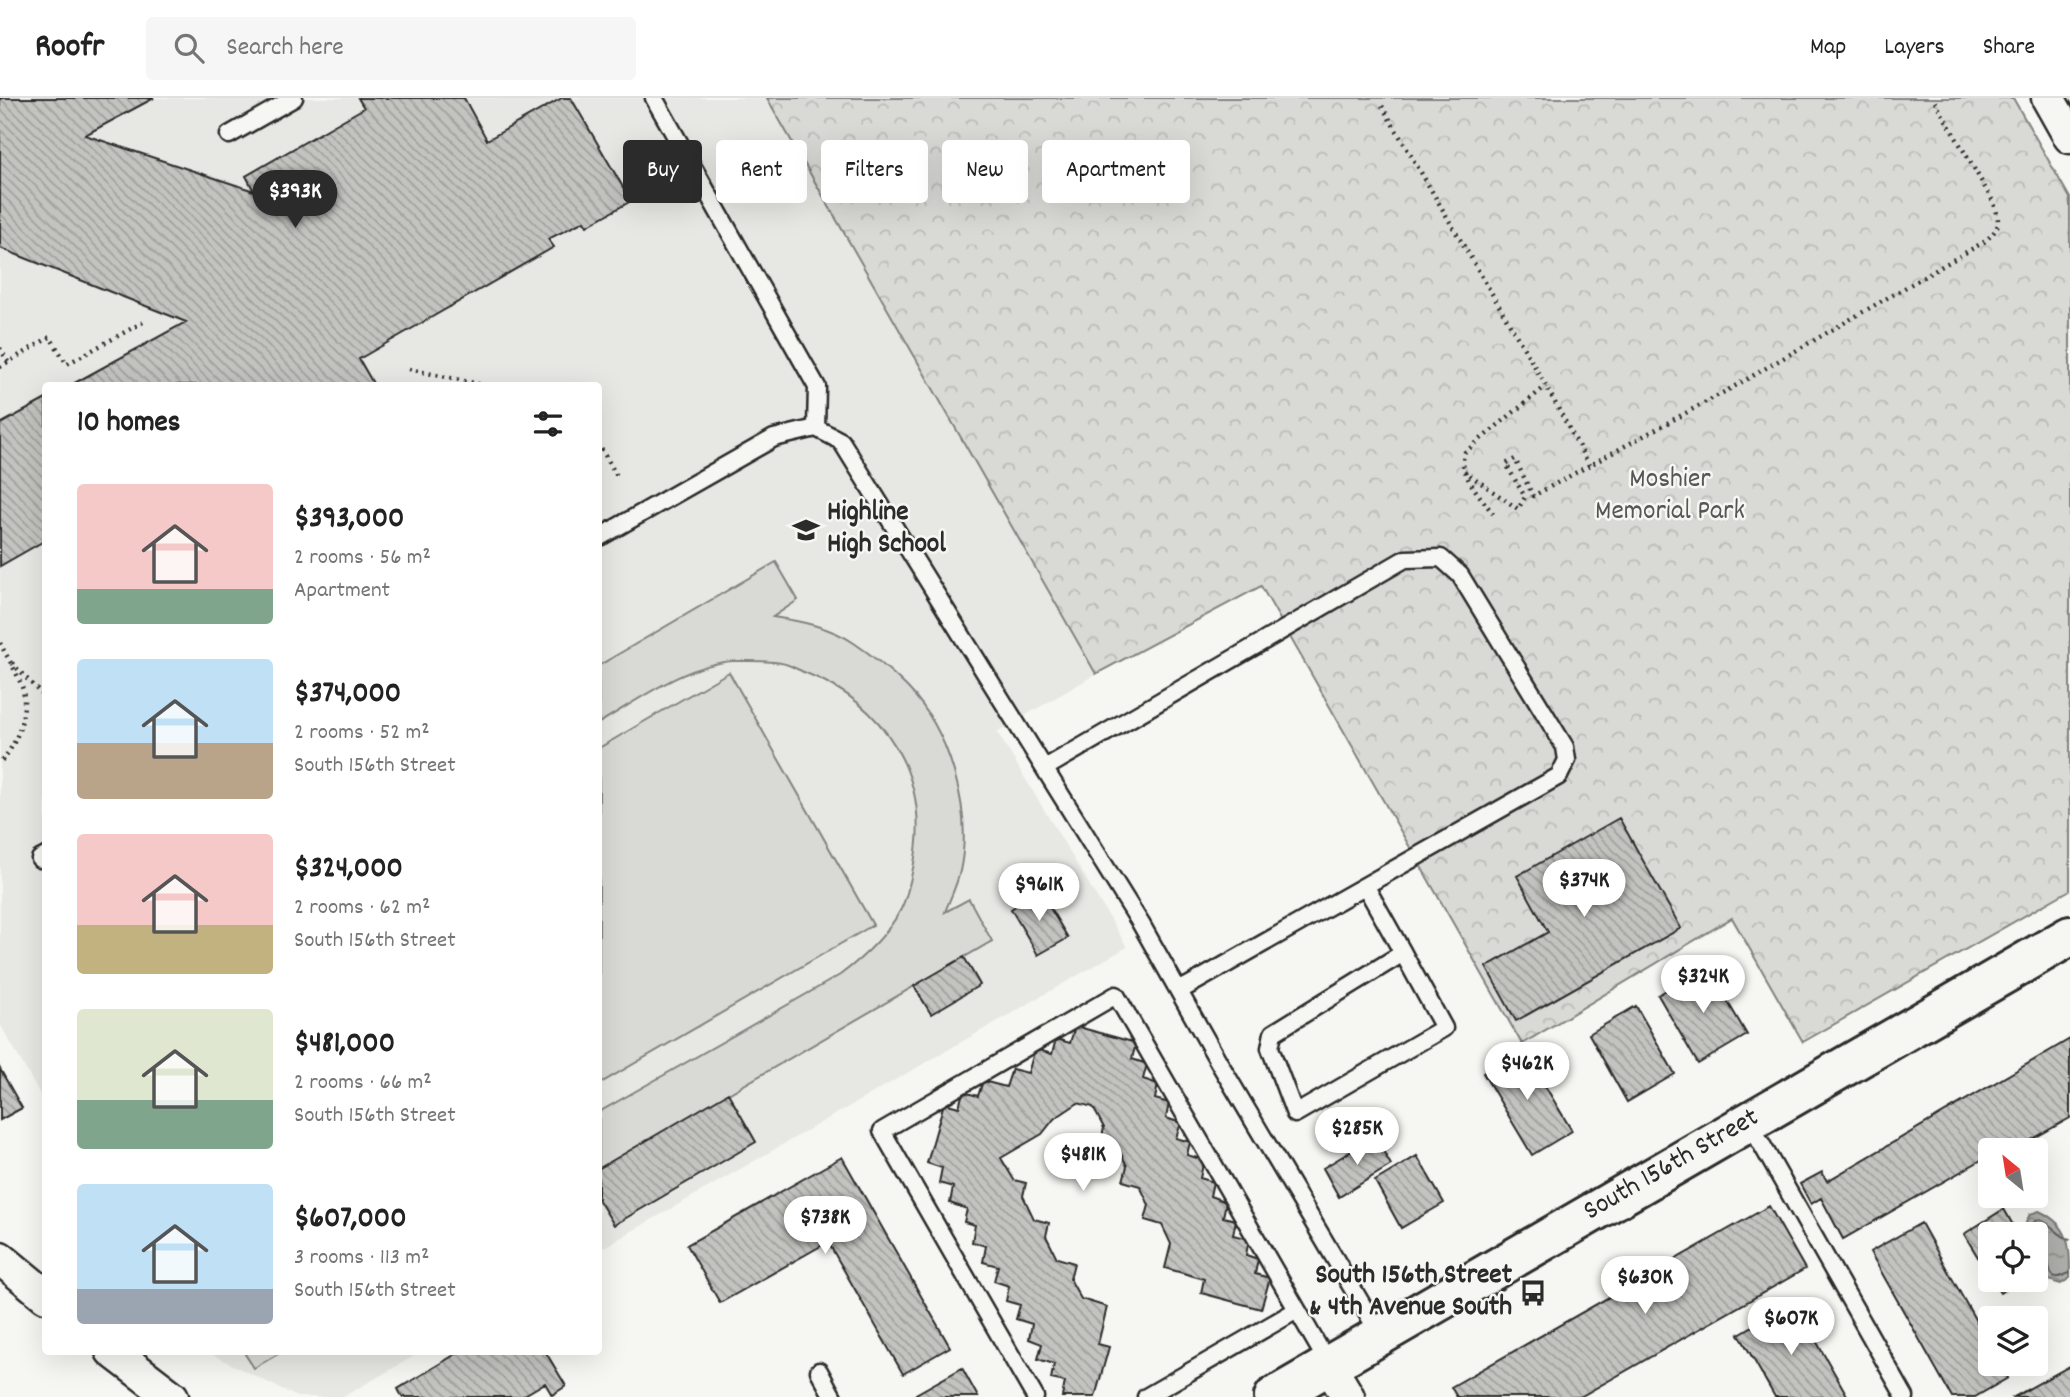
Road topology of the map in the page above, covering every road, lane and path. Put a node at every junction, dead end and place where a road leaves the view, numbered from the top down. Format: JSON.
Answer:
{"nodes":[{"id":1,"x":294,"y":98,"type":"edge"},
{"id":2,"x":654,"y":98,"type":"edge"},
{"id":3,"x":1933,"y":98,"type":"edge"},
{"id":4,"x":2048,"y":98,"type":"edge"},
{"id":5,"x":1382,"y":106,"type":"dead end"},
{"id":6,"x":229,"y":135,"type":"dead end"},
{"id":7,"x":2070,"y":137,"type":"edge"},
{"id":8,"x":145,"y":321,"type":"dead end"},
{"id":9,"x":0,"y":348,"type":"edge"},
{"id":10,"x":8,"y":362,"type":"junction"},
{"id":11,"x":0,"y":367,"type":"edge"},
{"id":12,"x":409,"y":369,"type":"dead end"},
{"id":13,"x":469,"y":382,"type":"edge"},
{"id":14,"x":1546,"y":386,"type":"junction"},
{"id":15,"x":816,"y":428,"type":"junction"},
{"id":16,"x":602,"y":450,"type":"edge"},
{"id":17,"x":1589,"y":465,"type":"junction"},
{"id":18,"x":1464,"y":471,"type":"junction"},
{"id":19,"x":618,"y":478,"type":"dead end"},
{"id":20,"x":1493,"y":514,"type":"dead end"},
{"id":21,"x":602,"y":536,"type":"edge"},
{"id":22,"x":0,"y":642,"type":"edge"},
{"id":23,"x":7,"y":657,"type":"junction"},
{"id":24,"x":42,"y":695,"type":"edge"},
{"id":25,"x":0,"y":762,"type":"edge"},
{"id":26,"x":1045,"y":768,"type":"junction"},
{"id":27,"x":1366,"y":887,"type":"junction"},
{"id":28,"x":2070,"y":936,"type":"edge"},
{"id":29,"x":1403,"y":953,"type":"junction"},
{"id":30,"x":1179,"y":991,"type":"junction"},
{"id":31,"x":1749,"y":1121,"type":"junction"},
{"id":32,"x":0,"y":1258,"type":"edge"},
{"id":33,"x":42,"y":1293,"type":"edge"},
{"id":34,"x":1297,"y":1310,"type":"junction"},
{"id":35,"x":1380,"y":1335,"type":"junction"},
{"id":36,"x":117,"y":1355,"type":"edge"},
{"id":37,"x":1329,"y":1365,"type":"junction"},
{"id":38,"x":819,"y":1371,"type":"dead end"},
{"id":39,"x":172,"y":1397,"type":"edge"},
{"id":40,"x":834,"y":1397,"type":"edge"},
{"id":41,"x":1035,"y":1397,"type":"edge"},
{"id":42,"x":1146,"y":1397,"type":"edge"},
{"id":43,"x":1274,"y":1397,"type":"edge"},
{"id":44,"x":1348,"y":1397,"type":"edge"},
{"id":45,"x":1905,"y":1397,"type":"edge"}],
"edges":[{"from":1,"to":6,"type":"lane"},
{"from":2,"to":15,"type":"lane"},
{"from":3,"to":17,"type":"path"},
{"from":4,"to":7,"type":"street"},
{"from":5,"to":14,"type":"path"},
{"from":8,"to":10,"type":"path"},
{"from":9,"to":10,"type":"path"},
{"from":10,"to":11,"type":"path"},
{"from":12,"to":13,"type":"path"},
{"from":14,"to":17,"type":"path"},
{"from":14,"to":18,"type":"path"},
{"from":15,"to":21,"type":"lane"},
{"from":15,"to":26,"type":"lane"},
{"from":16,"to":19,"type":"path"},
{"from":17,"to":18,"type":"path"},
{"from":18,"to":20,"type":"path"},
{"from":22,"to":23,"type":"path"},
{"from":23,"to":24,"type":"path"},
{"from":23,"to":25,"type":"path"},
{"from":26,"to":27,"type":"lane"},
{"from":26,"to":30,"type":"lane"},
{"from":27,"to":29,"type":"lane"},
{"from":27,"to":30,"type":"lane"},
{"from":28,"to":31,"type":"main road","name":"South 156th Street"},
{"from":29,"to":29,"type":"lane"},
{"from":30,"to":35,"type":"lane"},
{"from":31,"to":35,"type":"main road","name":"South 156th Street"},
{"from":31,"to":45,"type":"lane"},
{"from":32,"to":33,"type":"street"},
{"from":34,"to":37,"type":"lane"},
{"from":34,"to":41,"type":"lane"},
{"from":34,"to":42,"type":"lane"},
{"from":35,"to":37,"type":"main road","name":"South 156th Street"},
{"from":36,"to":39,"type":"street"},
{"from":37,"to":43,"type":"main road","name":"South 156th Street"},
{"from":37,"to":44,"type":"street"},
{"from":38,"to":40,"type":"lane"}]}
